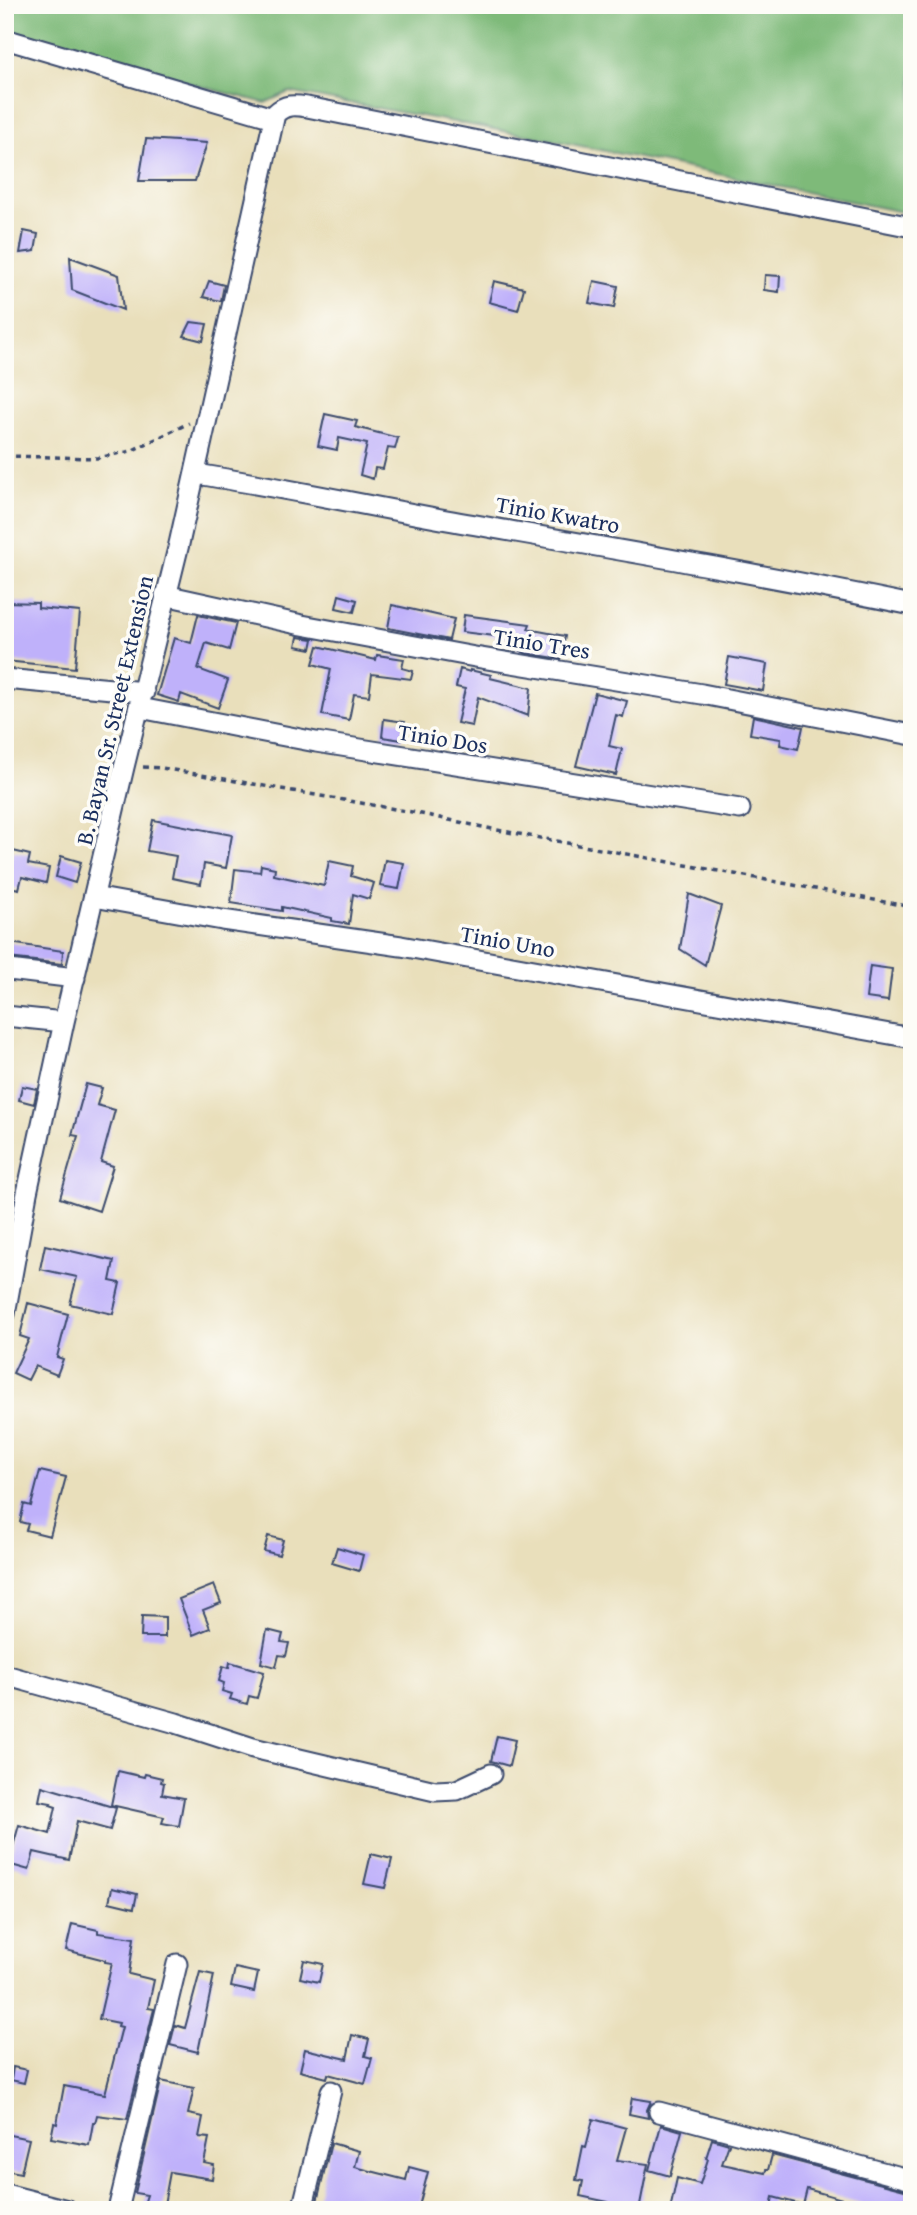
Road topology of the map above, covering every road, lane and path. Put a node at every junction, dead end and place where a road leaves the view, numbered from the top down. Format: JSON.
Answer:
{"nodes":[{"id":1,"x":5,"y":39,"type":"edge"},
{"id":2,"x":273,"y":118,"type":"junction"},
{"id":3,"x":912,"y":227,"type":"edge"},
{"id":4,"x":208,"y":416,"type":"junction"},
{"id":5,"x":5,"y":456,"type":"edge"},
{"id":6,"x":196,"y":474,"type":"junction"},
{"id":7,"x":165,"y":595,"type":"junction"},
{"id":8,"x":912,"y":605,"type":"edge"},
{"id":9,"x":5,"y":679,"type":"edge"},
{"id":10,"x":142,"y":700,"type":"junction"},
{"id":11,"x":912,"y":735,"type":"edge"},
{"id":12,"x":124,"y":767,"type":"junction"},
{"id":13,"x":740,"y":809,"type":"dead end"},
{"id":14,"x":94,"y":897,"type":"junction"},
{"id":15,"x":912,"y":907,"type":"edge"},
{"id":16,"x":9,"y":970,"type":"dead end"},
{"id":17,"x":75,"y":978,"type":"junction"},
{"id":18,"x":5,"y":1016,"type":"edge"},
{"id":19,"x":64,"y":1022,"type":"junction"},
{"id":20,"x":912,"y":1038,"type":"edge"},
{"id":21,"x":5,"y":1314,"type":"edge"},
{"id":22,"x":5,"y":1675,"type":"edge"},
{"id":23,"x":491,"y":1774,"type":"dead end"},
{"id":24,"x":177,"y":1964,"type":"dead end"},
{"id":25,"x":331,"y":2091,"type":"dead end"},
{"id":26,"x":659,"y":2112,"type":"dead end"},
{"id":27,"x":912,"y":2180,"type":"edge"},
{"id":28,"x":5,"y":2194,"type":"edge"},
{"id":29,"x":67,"y":2210,"type":"edge"},
{"id":30,"x":118,"y":2210,"type":"edge"},
{"id":31,"x":302,"y":2210,"type":"edge"}],
"edges":[{"from":1,"to":2,"type":"street"},
{"from":2,"to":3,"type":"street"},
{"from":2,"to":4,"type":"street","name":"B. Bayan Sr. Street Extension"},
{"from":4,"to":5,"type":"path"},
{"from":4,"to":6,"type":"street","name":"B. Bayan Sr. Street Extension"},
{"from":6,"to":7,"type":"street","name":"B. Bayan Sr. Street Extension"},
{"from":6,"to":8,"type":"street","name":"Tinio Kwatro"},
{"from":7,"to":10,"type":"street","name":"B. Bayan Sr. Street Extension"},
{"from":7,"to":11,"type":"street","name":"Tinio Tres"},
{"from":9,"to":10,"type":"street","name":"Tinio Dos"},
{"from":10,"to":12,"type":"street","name":"B. Bayan Sr. Street Extension"},
{"from":10,"to":13,"type":"street","name":"Tinio Dos"},
{"from":12,"to":14,"type":"street","name":"B. Bayan Sr. Street Extension"},
{"from":12,"to":15,"type":"path"},
{"from":14,"to":17,"type":"street","name":"B. Bayan Sr. Street Extension"},
{"from":14,"to":20,"type":"street","name":"Tinio Uno"},
{"from":16,"to":17,"type":"street"},
{"from":17,"to":19,"type":"street","name":"B. Bayan Sr. Street Extension"},
{"from":18,"to":19,"type":"street"},
{"from":19,"to":21,"type":"street","name":"B. Bayan Sr. Street Extension"},
{"from":22,"to":23,"type":"street"},
{"from":24,"to":30,"type":"street"},
{"from":25,"to":31,"type":"street"},
{"from":26,"to":27,"type":"street"},
{"from":28,"to":29,"type":"street"}]}
